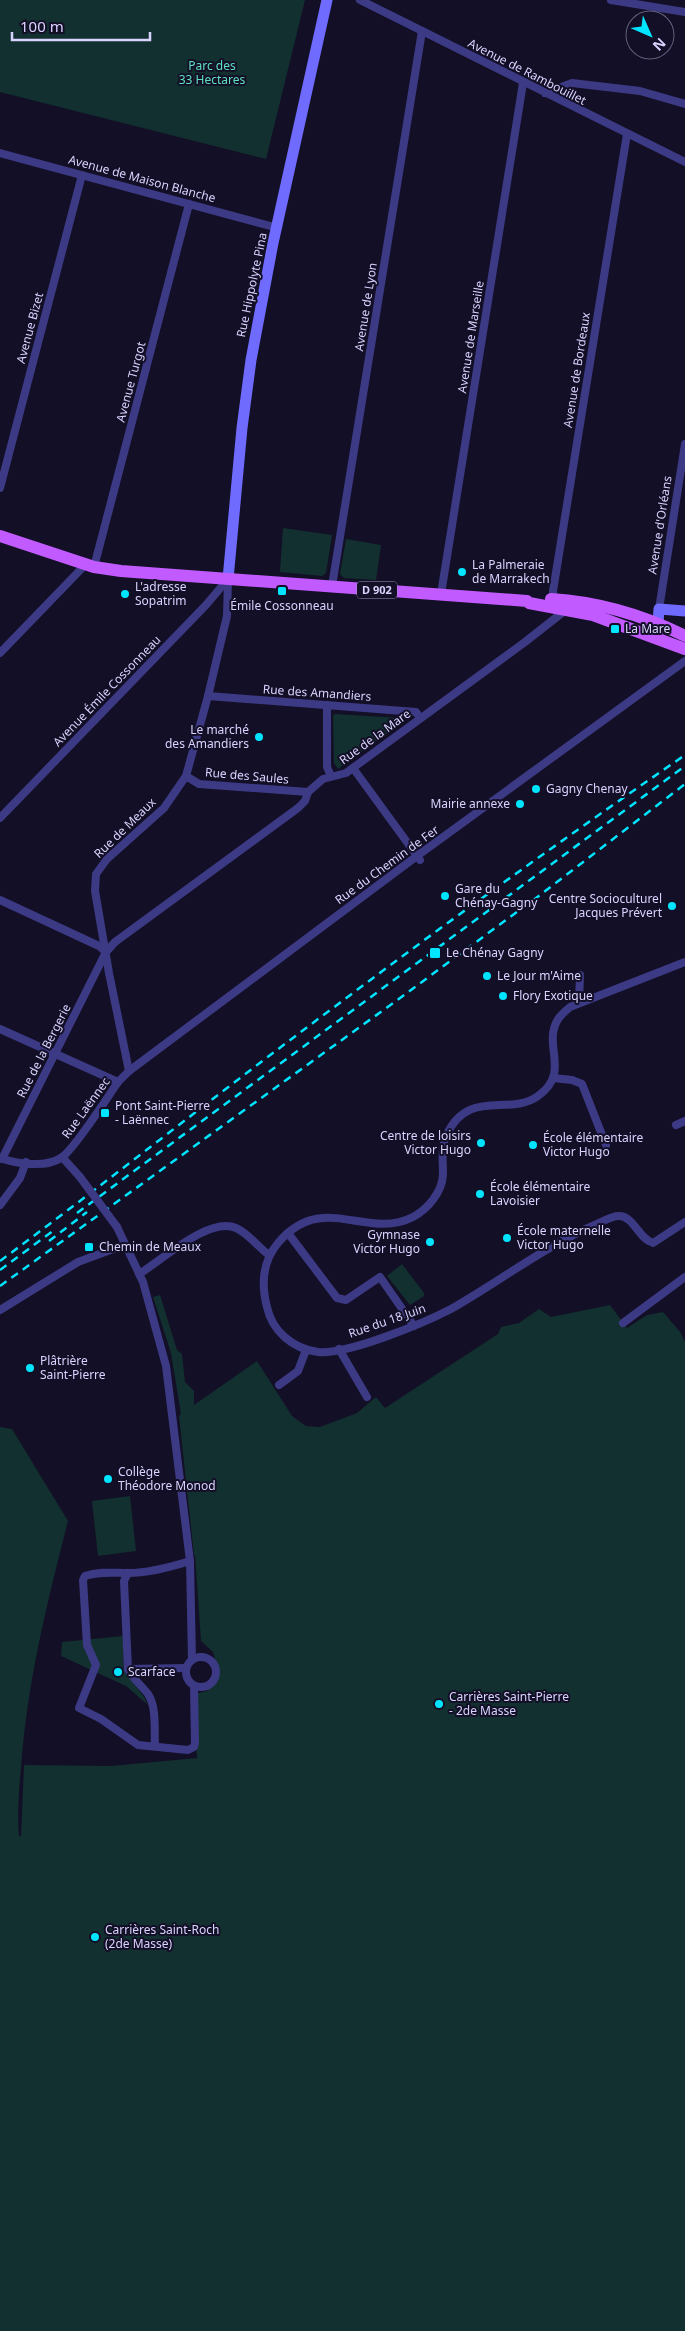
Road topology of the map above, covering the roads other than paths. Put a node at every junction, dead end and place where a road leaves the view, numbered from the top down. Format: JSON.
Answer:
{"nodes":[{"id":1,"x":327,"y":0,"type":"edge"},
{"id":2,"x":360,"y":0,"type":"edge"},
{"id":3,"x":611,"y":0,"type":"edge"},
{"id":4,"x":661,"y":4,"type":"edge"},
{"id":5,"x":685,"y":12,"type":"edge"},
{"id":6,"x":422,"y":31,"type":"junction"},
{"id":7,"x":523,"y":83,"type":"junction"},
{"id":8,"x":545,"y":93,"type":"junction"},
{"id":9,"x":685,"y":104,"type":"edge"},
{"id":10,"x":627,"y":134,"type":"junction"},
{"id":11,"x":0,"y":153,"type":"edge"},
{"id":12,"x":685,"y":162,"type":"edge"},
{"id":13,"x":82,"y":174,"type":"junction"},
{"id":14,"x":189,"y":204,"type":"junction"},
{"id":15,"x":278,"y":228,"type":"junction"},
{"id":16,"x":685,"y":444,"type":"edge"},
{"id":17,"x":0,"y":488,"type":"edge"},
{"id":18,"x":0,"y":536,"type":"edge"},
{"id":19,"x":90,"y":565,"type":"junction"},
{"id":20,"x":228,"y":579,"type":"junction"},
{"id":21,"x":332,"y":586,"type":"junction"},
{"id":22,"x":441,"y":594,"type":"junction"},
{"id":23,"x":559,"y":606,"type":"junction"},
{"id":24,"x":659,"y":609,"type":"junction"},
{"id":25,"x":683,"y":612,"type":"edge"},
{"id":26,"x":657,"y":622,"type":"junction"},
{"id":27,"x":685,"y":636,"type":"edge"},
{"id":28,"x":657,"y":638,"type":"junction"},
{"id":29,"x":685,"y":649,"type":"edge"},
{"id":30,"x":0,"y":653,"type":"edge"},
{"id":31,"x":685,"y":660,"type":"edge"},
{"id":32,"x":208,"y":696,"type":"junction"},
{"id":33,"x":327,"y":705,"type":"junction"},
{"id":34,"x":420,"y":718,"type":"junction"},
{"id":35,"x":353,"y":768,"type":"junction"},
{"id":36,"x":186,"y":776,"type":"junction"},
{"id":37,"x":332,"y":776,"type":"junction"},
{"id":38,"x":308,"y":792,"type":"junction"},
{"id":39,"x":0,"y":818,"type":"edge"},
{"id":40,"x":419,"y":858,"type":"junction"},
{"id":41,"x":0,"y":900,"type":"edge"},
{"id":42,"x":106,"y":952,"type":"junction"},
{"id":43,"x":685,"y":962,"type":"edge"},
{"id":44,"x":580,"y":975,"type":"dead end"},
{"id":45,"x":579,"y":1003,"type":"junction"},
{"id":46,"x":0,"y":1029,"type":"edge"},
{"id":47,"x":55,"y":1054,"type":"junction"},
{"id":48,"x":128,"y":1072,"type":"junction"},
{"id":49,"x":554,"y":1078,"type":"junction"},
{"id":50,"x":118,"y":1082,"type":"junction"},
{"id":51,"x":685,"y":1121,"type":"edge"},
{"id":52,"x":676,"y":1125,"type":"dead end"},
{"id":53,"x":606,"y":1146,"type":"dead end"},
{"id":54,"x":62,"y":1157,"type":"junction"},
{"id":55,"x":1,"y":1159,"type":"edge"},
{"id":56,"x":26,"y":1162,"type":"junction"},
{"id":57,"x":0,"y":1205,"type":"edge"},
{"id":58,"x":685,"y":1222,"type":"edge"},
{"id":59,"x":288,"y":1233,"type":"junction"},
{"id":60,"x":124,"y":1245,"type":"junction"},
{"id":61,"x":269,"y":1255,"type":"junction"},
{"id":62,"x":139,"y":1274,"type":"junction"},
{"id":63,"x":685,"y":1277,"type":"edge"},
{"id":64,"x":0,"y":1310,"type":"edge"},
{"id":65,"x":624,"y":1323,"type":"dead end"},
{"id":66,"x":414,"y":1326,"type":"junction"},
{"id":67,"x":339,"y":1349,"type":"junction"},
{"id":68,"x":306,"y":1350,"type":"junction"},
{"id":69,"x":279,"y":1385,"type":"dead end"},
{"id":70,"x":367,"y":1397,"type":"dead end"},
{"id":71,"x":190,"y":1561,"type":"junction"},
{"id":72,"x":128,"y":1573,"type":"junction"},
{"id":73,"x":192,"y":1660,"type":"junction"},
{"id":74,"x":186,"y":1668,"type":"junction"},
{"id":75,"x":128,"y":1669,"type":"junction"},
{"id":76,"x":194,"y":1686,"type":"junction"},
{"id":77,"x":155,"y":1746,"type":"junction"}],
"edges":[{"from":1,"to":15,"type":"main road","name":"Rue Hippolyte Pina"},
{"from":2,"to":6,"type":"street","name":"Avenue de Rambouillet"},
{"from":3,"to":4,"type":"street"},
{"from":4,"to":5,"type":"street"},
{"from":6,"to":7,"type":"street","name":"Avenue de Rambouillet"},
{"from":6,"to":21,"type":"street","name":"Avenue de Lyon"},
{"from":7,"to":8,"type":"street","name":"Avenue de Rambouillet"},
{"from":7,"to":22,"type":"street","name":"Avenue de Marseille"},
{"from":8,"to":9,"type":"street"},
{"from":8,"to":10,"type":"street","name":"Avenue de Rambouillet"},
{"from":10,"to":12,"type":"street","name":"Avenue de Rambouillet"},
{"from":10,"to":23,"type":"street","name":"Avenue de Bordeaux"},
{"from":11,"to":13,"type":"street","name":"Avenue de Maison Blanche"},
{"from":13,"to":14,"type":"street","name":"Avenue de Maison Blanche"},
{"from":13,"to":17,"type":"street","name":"Avenue Bizet"},
{"from":14,"to":15,"type":"street","name":"Avenue de Maison Blanche"},
{"from":14,"to":19,"type":"street","name":"Avenue Turgot"},
{"from":15,"to":20,"type":"main road","name":"Rue Hippolyte Pina"},
{"from":16,"to":24,"type":"street","name":"Avenue d'Orléans"},
{"from":18,"to":19,"type":"main road","number":"D 902"},
{"from":19,"to":20,"type":"main road","number":"D 902"},
{"from":19,"to":30,"type":"street"},
{"from":20,"to":21,"type":"main road","number":"D 902"},
{"from":20,"to":32,"type":"street","name":"Rue de Meaux"},
{"from":20,"to":39,"type":"street","name":"Avenue Émile Cossonneau"},
{"from":21,"to":22,"type":"main road","number":"D 902"},
{"from":22,"to":23,"type":"main road","number":"D 902"},
{"from":23,"to":26,"type":"main road","number":"D 902"},
{"from":23,"to":28,"type":"main road","number":"D 902"},
{"from":23,"to":34,"type":"street","name":"Rue de la Mare"},
{"from":24,"to":25,"type":"main road"},
{"from":24,"to":26,"type":"main road"},
{"from":26,"to":27,"type":"main road","number":"D 902"},
{"from":26,"to":28,"type":"main road"},
{"from":28,"to":29,"type":"main road","number":"D 902"},
{"from":31,"to":40,"type":"street","name":"Rue du Chemin de Fer"},
{"from":32,"to":33,"type":"street","name":"Rue des Amandiers"},
{"from":32,"to":36,"type":"street","name":"Rue de Meaux"},
{"from":33,"to":34,"type":"street","name":"Rue des Amandiers"},
{"from":33,"to":37,"type":"street"},
{"from":34,"to":35,"type":"street","name":"Rue de la Mare"},
{"from":35,"to":37,"type":"street","name":"Rue de la Mare"},
{"from":35,"to":40,"type":"street"},
{"from":36,"to":38,"type":"street","name":"Rue des Saules"},
{"from":36,"to":42,"type":"street","name":"Rue de Meaux"},
{"from":37,"to":38,"type":"street","name":"Rue de la Mare"},
{"from":38,"to":42,"type":"street","name":"Rue de la Mare"},
{"from":40,"to":48,"type":"street","name":"Rue du Chemin de Fer"},
{"from":41,"to":42,"type":"street"},
{"from":42,"to":47,"type":"street","name":"Rue de la Bergerie"},
{"from":42,"to":48,"type":"street","name":"Rue de Meaux"},
{"from":43,"to":45,"type":"street"},
{"from":44,"to":45,"type":"street"},
{"from":45,"to":49,"type":"street"},
{"from":46,"to":47,"type":"street"},
{"from":47,"to":50,"type":"street"},
{"from":47,"to":55,"type":"street","name":"Rue de la Bergerie"},
{"from":48,"to":50,"type":"street","name":"Rue Laënnec"},
{"from":49,"to":53,"type":"street"},
{"from":49,"to":59,"type":"street","name":"Rue du 18 Juin"},
{"from":50,"to":54,"type":"street","name":"Rue Laënnec"},
{"from":51,"to":52,"type":"street"},
{"from":54,"to":56,"type":"street"},
{"from":54,"to":60,"type":"street","bridge":true},
{"from":55,"to":56,"type":"street"},
{"from":56,"to":57,"type":"street"},
{"from":58,"to":66,"type":"street","name":"Rue du 18 Juin"},
{"from":59,"to":61,"type":"street","name":"Rue du 18 Juin"},
{"from":59,"to":66,"type":"street"},
{"from":60,"to":62,"type":"street"},
{"from":60,"to":64,"type":"street"},
{"from":61,"to":62,"type":"street"},
{"from":61,"to":68,"type":"street","name":"Rue du 18 Juin"},
{"from":62,"to":71,"type":"street"},
{"from":63,"to":65,"type":"street"},
{"from":66,"to":67,"type":"street","name":"Rue du 18 Juin"},
{"from":67,"to":68,"type":"street","name":"Rue du 18 Juin"},
{"from":67,"to":70,"type":"street"},
{"from":68,"to":69,"type":"street"},
{"from":71,"to":72,"type":"street"},
{"from":71,"to":73,"type":"street"},
{"from":72,"to":75,"type":"street"},
{"from":72,"to":77,"type":"street"},
{"from":73,"to":74,"type":"street"},
{"from":73,"to":76,"type":"street"},
{"from":74,"to":75,"type":"street"},
{"from":74,"to":76,"type":"street"},
{"from":75,"to":77,"type":"street"},
{"from":76,"to":77,"type":"street"}]}
